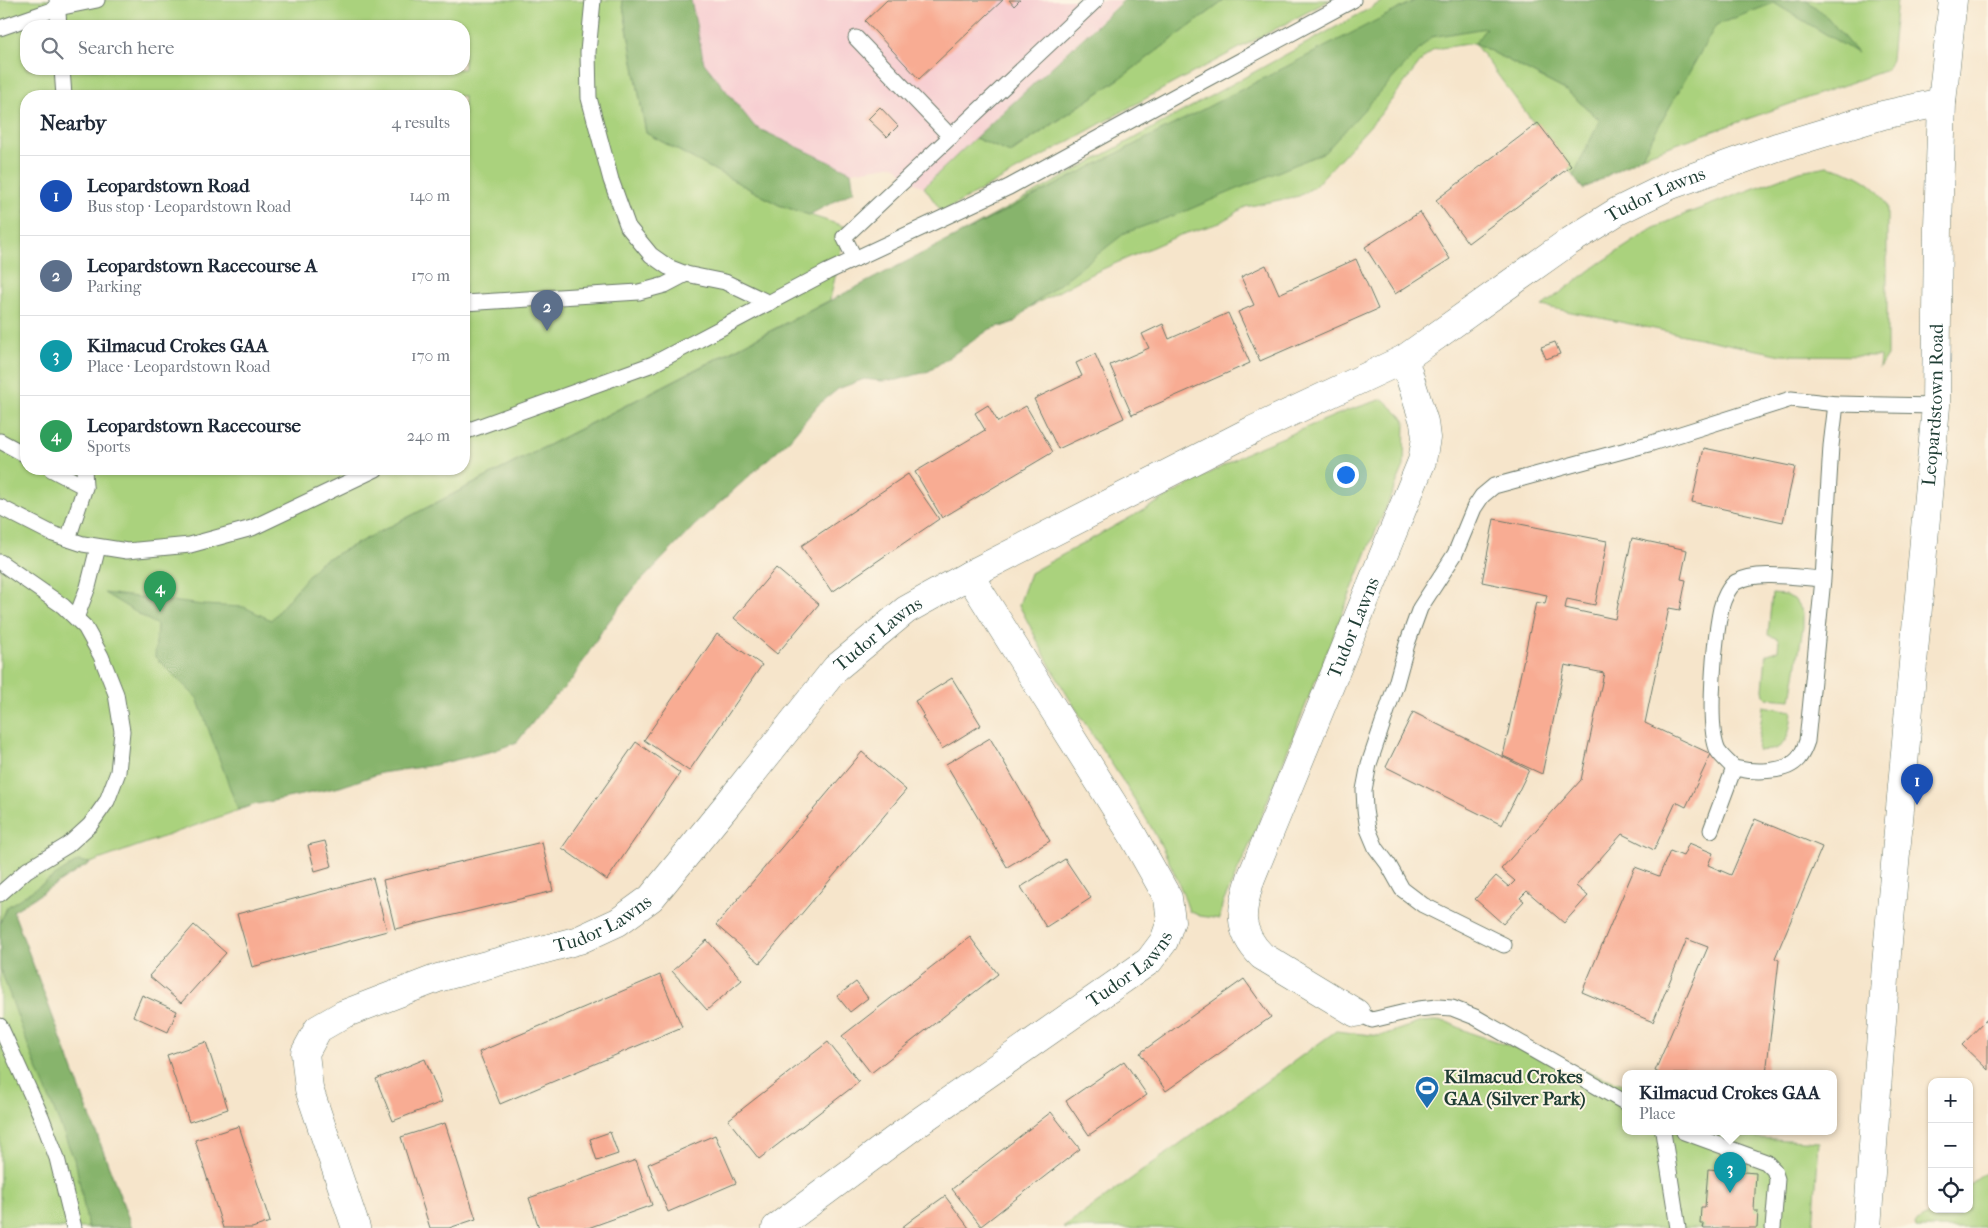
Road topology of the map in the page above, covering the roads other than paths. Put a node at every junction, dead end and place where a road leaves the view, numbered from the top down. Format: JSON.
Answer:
{"nodes":[{"id":1,"x":97,"y":0,"type":"edge"},
{"id":2,"x":593,"y":0,"type":"edge"},
{"id":3,"x":1096,"y":0,"type":"edge"},
{"id":4,"x":1353,"y":0,"type":"edge"},
{"id":5,"x":1952,"y":0,"type":"edge"},
{"id":6,"x":58,"y":4,"type":"edge"},
{"id":7,"x":59,"y":20,"type":"edge"},
{"id":8,"x":0,"y":28,"type":"edge"},
{"id":9,"x":856,"y":38,"type":"dead end"},
{"id":10,"x":62,"y":75,"type":"edge"},
{"id":11,"x":64,"y":90,"type":"edge"},
{"id":12,"x":1942,"y":102,"type":"junction"},
{"id":13,"x":950,"y":137,"type":"junction"},
{"id":14,"x":855,"y":259,"type":"junction"},
{"id":15,"x":686,"y":274,"type":"junction"},
{"id":16,"x":470,"y":302,"type":"edge"},
{"id":17,"x":769,"y":303,"type":"junction"},
{"id":18,"x":1404,"y":359,"type":"junction"},
{"id":19,"x":1836,"y":404,"type":"junction"},
{"id":20,"x":1936,"y":406,"type":"junction"},
{"id":21,"x":470,"y":430,"type":"edge"},
{"id":22,"x":0,"y":441,"type":"edge"},
{"id":23,"x":20,"y":452,"type":"edge"},
{"id":24,"x":62,"y":475,"type":"edge"},
{"id":25,"x":84,"y":475,"type":"edge"},
{"id":26,"x":363,"y":475,"type":"edge"},
{"id":27,"x":85,"y":487,"type":"junction"},
{"id":28,"x":0,"y":507,"type":"edge"},
{"id":29,"x":68,"y":539,"type":"junction"},
{"id":30,"x":98,"y":547,"type":"junction"},
{"id":31,"x":0,"y":562,"type":"edge"},
{"id":32,"x":968,"y":575,"type":"junction"},
{"id":33,"x":1823,"y":579,"type":"junction"},
{"id":34,"x":76,"y":618,"type":"junction"},
{"id":35,"x":1734,"y":768,"type":"junction"},
{"id":36,"x":1711,"y":830,"type":"dead end"},
{"id":37,"x":0,"y":894,"type":"edge"},
{"id":38,"x":1504,"y":945,"type":"dead end"},
{"id":39,"x":1356,"y":1013,"type":"joint"},
{"id":40,"x":0,"y":1026,"type":"edge"},
{"id":41,"x":1622,"y":1101,"type":"edge"},
{"id":42,"x":1663,"y":1135,"type":"edge"},
{"id":43,"x":1692,"y":1135,"type":"edge"},
{"id":44,"x":74,"y":1228,"type":"edge"},
{"id":45,"x":356,"y":1228,"type":"edge"},
{"id":46,"x":776,"y":1228,"type":"edge"},
{"id":47,"x":1678,"y":1228,"type":"edge"},
{"id":48,"x":1773,"y":1228,"type":"edge"},
{"id":49,"x":1867,"y":1228,"type":"edge"}],
"edges":[{"from":1,"to":6,"type":"lane"},
{"from":2,"to":15,"type":"lane"},
{"from":3,"to":13,"type":"lane"},
{"from":4,"to":14,"type":"lane"},
{"from":5,"to":12,"type":"street","name":"Leopardstown Road"},
{"from":6,"to":7,"type":"lane"},
{"from":6,"to":8,"type":"lane"},
{"from":9,"to":13,"type":"lane"},
{"from":10,"to":11,"type":"lane"},
{"from":12,"to":18,"type":"street","name":"Tudor Lawns"},
{"from":12,"to":20,"type":"street","name":"Leopardstown Road"},
{"from":13,"to":14,"type":"lane"},
{"from":14,"to":17,"type":"lane"},
{"from":15,"to":16,"type":"lane"},
{"from":15,"to":17,"type":"lane"},
{"from":17,"to":21,"type":"lane"},
{"from":18,"to":32,"type":"street","name":"Tudor Lawns"},
{"from":18,"to":39,"type":"street","name":"Tudor Lawns"},
{"from":19,"to":20,"type":"lane"},
{"from":19,"to":33,"type":"lane"},
{"from":19,"to":38,"type":"lane"},
{"from":20,"to":49,"type":"street","name":"Leopardstown Road"},
{"from":22,"to":23,"type":"lane"},
{"from":24,"to":27,"type":"lane"},
{"from":25,"to":27,"type":"lane"},
{"from":26,"to":30,"type":"lane"},
{"from":27,"to":29,"type":"lane"},
{"from":28,"to":29,"type":"lane"},
{"from":29,"to":30,"type":"lane"},
{"from":30,"to":34,"type":"lane"},
{"from":31,"to":34,"type":"lane"},
{"from":32,"to":45,"type":"street","name":"Tudor Lawns"},
{"from":32,"to":46,"type":"street","name":"Tudor Lawns"},
{"from":33,"to":35,"type":"lane"},
{"from":33,"to":35,"type":"lane"},
{"from":34,"to":37,"type":"lane"},
{"from":35,"to":36,"type":"lane"},
{"from":39,"to":41,"type":"lane"},
{"from":40,"to":44,"type":"lane"},
{"from":42,"to":47,"type":"lane"},
{"from":43,"to":48,"type":"lane"}]}
